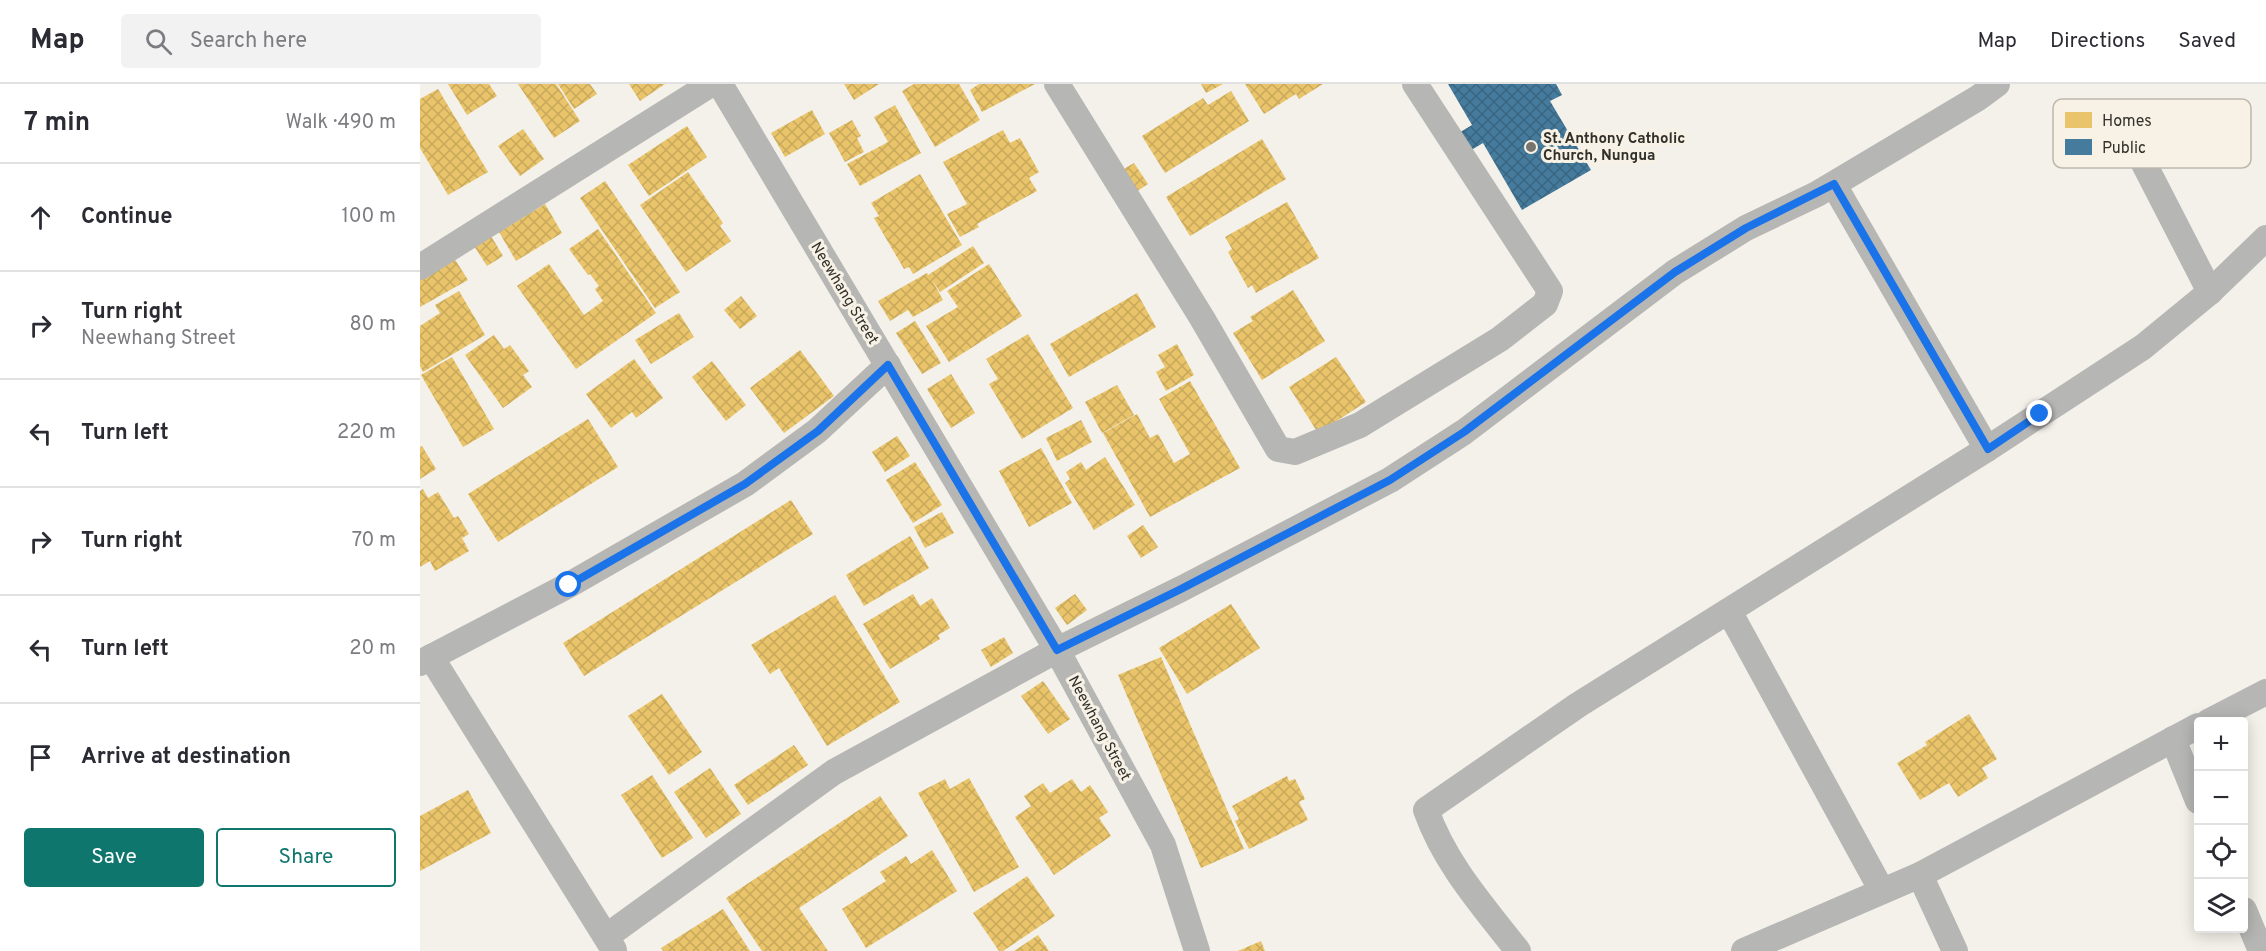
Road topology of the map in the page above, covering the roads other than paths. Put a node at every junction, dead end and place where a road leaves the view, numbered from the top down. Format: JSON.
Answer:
{"nodes":[{"id":1,"x":711,"y":84,"type":"edge"},
{"id":2,"x":720,"y":84,"type":"edge"},
{"id":3,"x":1057,"y":84,"type":"edge"},
{"id":4,"x":1415,"y":84,"type":"edge"},
{"id":5,"x":1981,"y":89,"type":"edge"},
{"id":6,"x":2146,"y":168,"type":"edge"},
{"id":7,"x":1834,"y":184,"type":"junction"},
{"id":8,"x":2266,"y":238,"type":"edge"},
{"id":9,"x":420,"y":267,"type":"edge"},
{"id":10,"x":2210,"y":292,"type":"junction"},
{"id":11,"x":888,"y":365,"type":"junction"},
{"id":12,"x":1988,"y":449,"type":"junction"},
{"id":13,"x":1730,"y":611,"type":"junction"},
{"id":14,"x":1057,"y":650,"type":"junction"},
{"id":15,"x":426,"y":660,"type":"edge"},
{"id":16,"x":2266,"y":692,"type":"edge"},
{"id":17,"x":2218,"y":717,"type":"edge"},
{"id":18,"x":2194,"y":728,"type":"edge"},
{"id":19,"x":2173,"y":739,"type":"junction"},
{"id":20,"x":2194,"y":789,"type":"edge"},
{"id":21,"x":1920,"y":875,"type":"junction"},
{"id":22,"x":1882,"y":891,"type":"junction"},
{"id":23,"x":2248,"y":920,"type":"edge"},
{"id":24,"x":610,"y":943,"type":"edge"},
{"id":25,"x":1197,"y":951,"type":"edge"},
{"id":26,"x":1518,"y":951,"type":"edge"},
{"id":27,"x":1744,"y":951,"type":"edge"},
{"id":28,"x":1955,"y":951,"type":"edge"},
{"id":29,"x":2261,"y":951,"type":"edge"}],
"edges":[{"from":1,"to":9,"type":"street"},
{"from":2,"to":11,"type":"street","name":"Neewhang Street"},
{"from":3,"to":4,"type":"street"},
{"from":5,"to":7,"type":"street"},
{"from":6,"to":10,"type":"street"},
{"from":7,"to":12,"type":"street"},
{"from":7,"to":14,"type":"street"},
{"from":8,"to":10,"type":"street"},
{"from":10,"to":12,"type":"street"},
{"from":11,"to":14,"type":"street","name":"Neewhang Street"},
{"from":11,"to":15,"type":"street"},
{"from":12,"to":13,"type":"street"},
{"from":13,"to":22,"type":"street"},
{"from":13,"to":26,"type":"street"},
{"from":14,"to":24,"type":"street"},
{"from":14,"to":25,"type":"street","name":"Neewhang Street"},
{"from":15,"to":24,"type":"street"},
{"from":16,"to":17,"type":"street"},
{"from":18,"to":19,"type":"street"},
{"from":19,"to":20,"type":"street"},
{"from":19,"to":21,"type":"street"},
{"from":21,"to":22,"type":"street"},
{"from":21,"to":28,"type":"street"},
{"from":22,"to":27,"type":"street"},
{"from":23,"to":29,"type":"street"}]}
